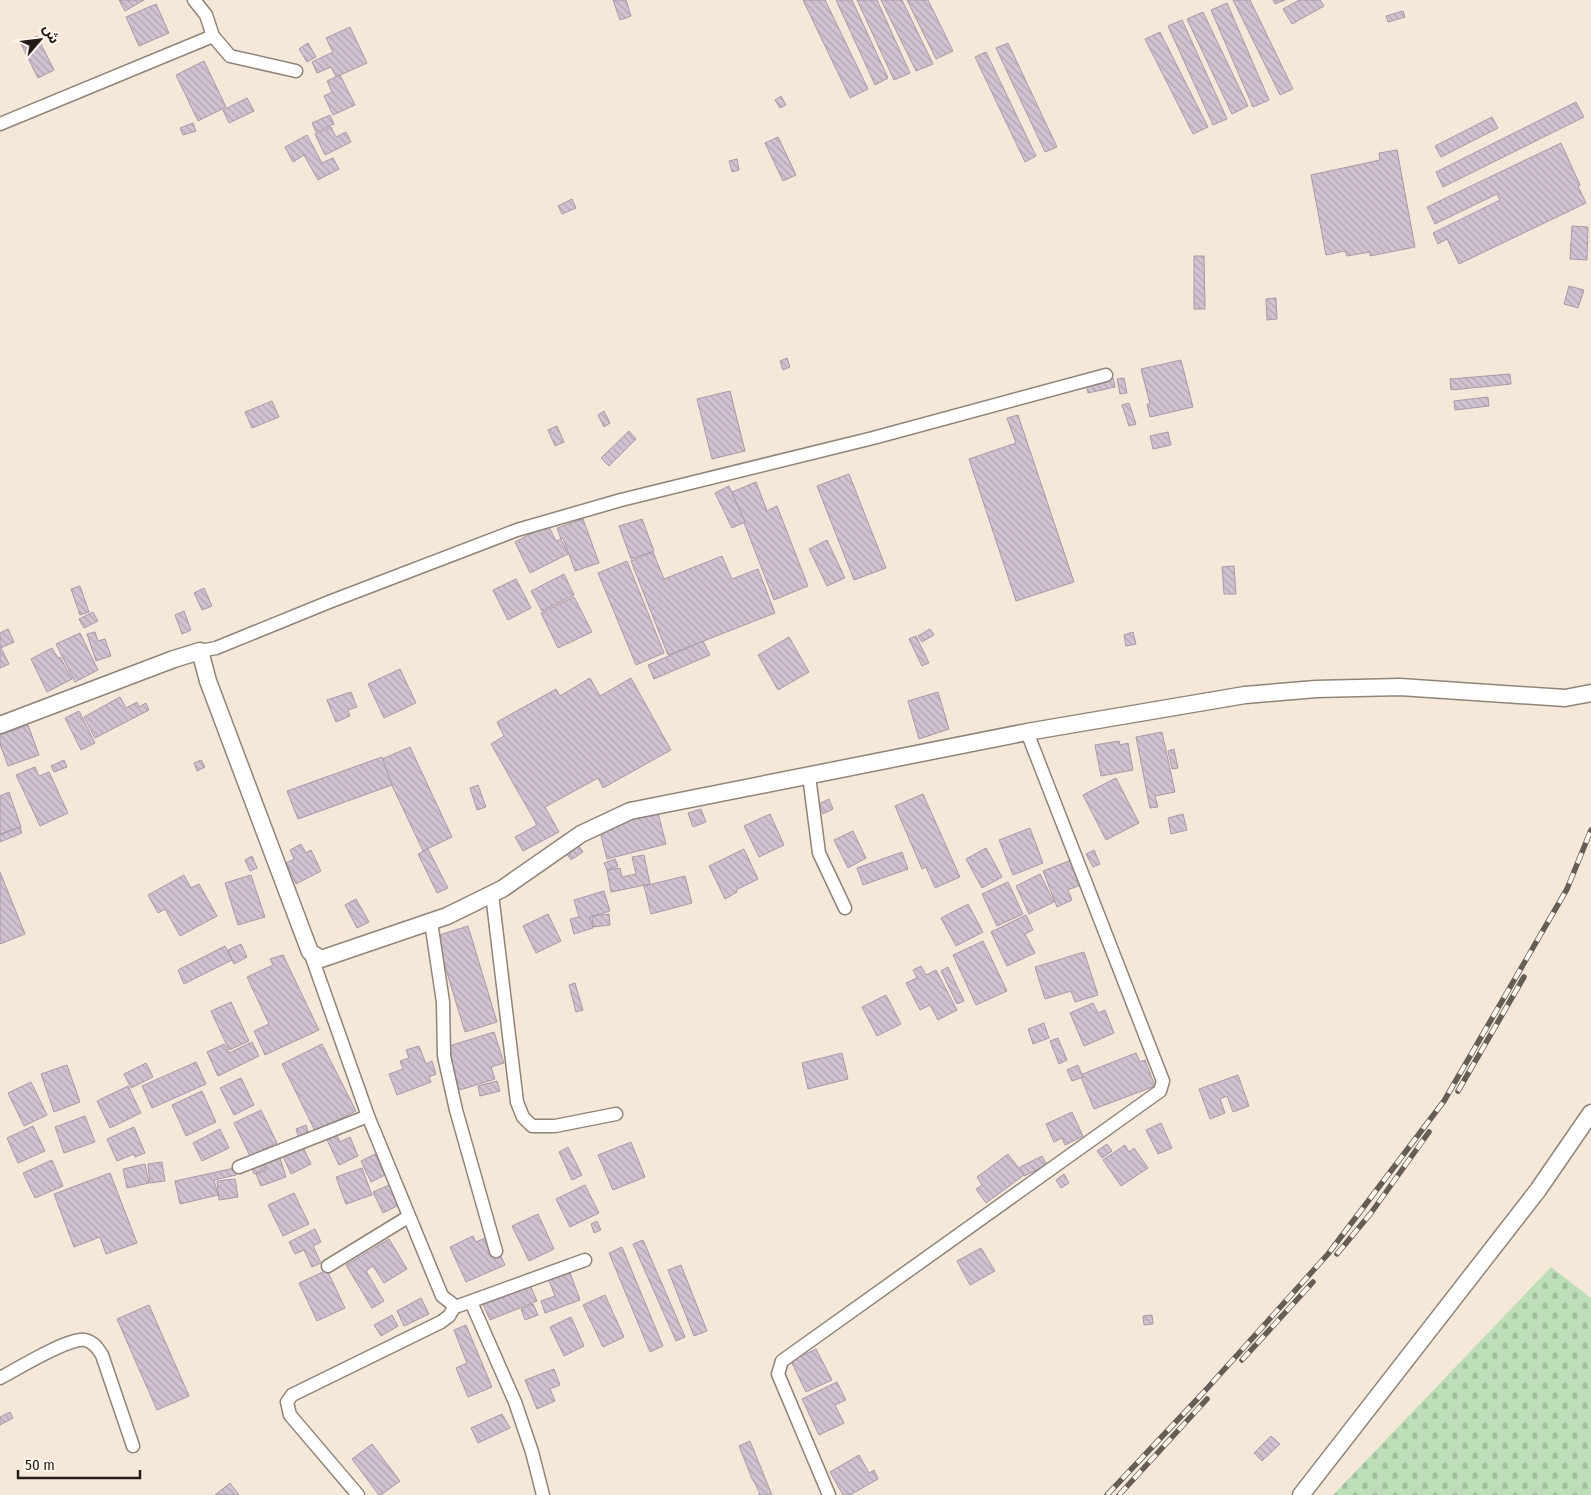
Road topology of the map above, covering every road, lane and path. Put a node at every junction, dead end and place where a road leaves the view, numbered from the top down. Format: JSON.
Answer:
{"nodes":[{"id":1,"x":194,"y":0,"type":"edge"},
{"id":2,"x":213,"y":36,"type":"junction"},
{"id":3,"x":296,"y":71,"type":"dead end"},
{"id":4,"x":0,"y":124,"type":"edge"},
{"id":5,"x":1106,"y":375,"type":"dead end"},
{"id":6,"x":200,"y":651,"type":"junction"},
{"id":7,"x":1591,"y":693,"type":"edge"},
{"id":8,"x":0,"y":726,"type":"edge"},
{"id":9,"x":1026,"y":732,"type":"junction"},
{"id":10,"x":808,"y":776,"type":"junction"},
{"id":11,"x":492,"y":894,"type":"junction"},
{"id":12,"x":845,"y":908,"type":"dead end"},
{"id":13,"x":431,"y":922,"type":"junction"},
{"id":14,"x":310,"y":952,"type":"junction"},
{"id":15,"x":1591,"y":1113,"type":"edge"},
{"id":16,"x":616,"y":1114,"type":"dead end"},
{"id":17,"x":368,"y":1116,"type":"junction"},
{"id":18,"x":239,"y":1168,"type":"dead end"},
{"id":19,"x":408,"y":1217,"type":"junction"},
{"id":20,"x":496,"y":1251,"type":"dead end"},
{"id":21,"x":585,"y":1260,"type":"dead end"},
{"id":22,"x":328,"y":1266,"type":"dead end"},
{"id":23,"x":471,"y":1302,"type":"junction"},
{"id":24,"x":455,"y":1306,"type":"junction"},
{"id":25,"x":0,"y":1378,"type":"edge"},
{"id":26,"x":133,"y":1446,"type":"dead end"},
{"id":27,"x":358,"y":1495,"type":"edge"},
{"id":28,"x":543,"y":1495,"type":"edge"},
{"id":29,"x":829,"y":1495,"type":"edge"},
{"id":30,"x":1301,"y":1495,"type":"edge"}],
"edges":[{"from":1,"to":2,"type":"street"},
{"from":2,"to":3,"type":"street"},
{"from":2,"to":4,"type":"street"},
{"from":5,"to":6,"type":"street"},
{"from":6,"to":8,"type":"street"},
{"from":6,"to":14,"type":"street"},
{"from":7,"to":9,"type":"street"},
{"from":9,"to":10,"type":"street"},
{"from":9,"to":29,"type":"street"},
{"from":10,"to":11,"type":"street"},
{"from":10,"to":12,"type":"street"},
{"from":11,"to":13,"type":"street"},
{"from":11,"to":16,"type":"street"},
{"from":13,"to":14,"type":"street"},
{"from":13,"to":20,"type":"street"},
{"from":14,"to":17,"type":"street"},
{"from":15,"to":30,"type":"street"},
{"from":17,"to":18,"type":"street"},
{"from":17,"to":19,"type":"street"},
{"from":19,"to":22,"type":"street"},
{"from":19,"to":24,"type":"street"},
{"from":21,"to":23,"type":"street"},
{"from":23,"to":24,"type":"street"},
{"from":23,"to":28,"type":"street"},
{"from":24,"to":27,"type":"street"},
{"from":25,"to":26,"type":"street"}]}
